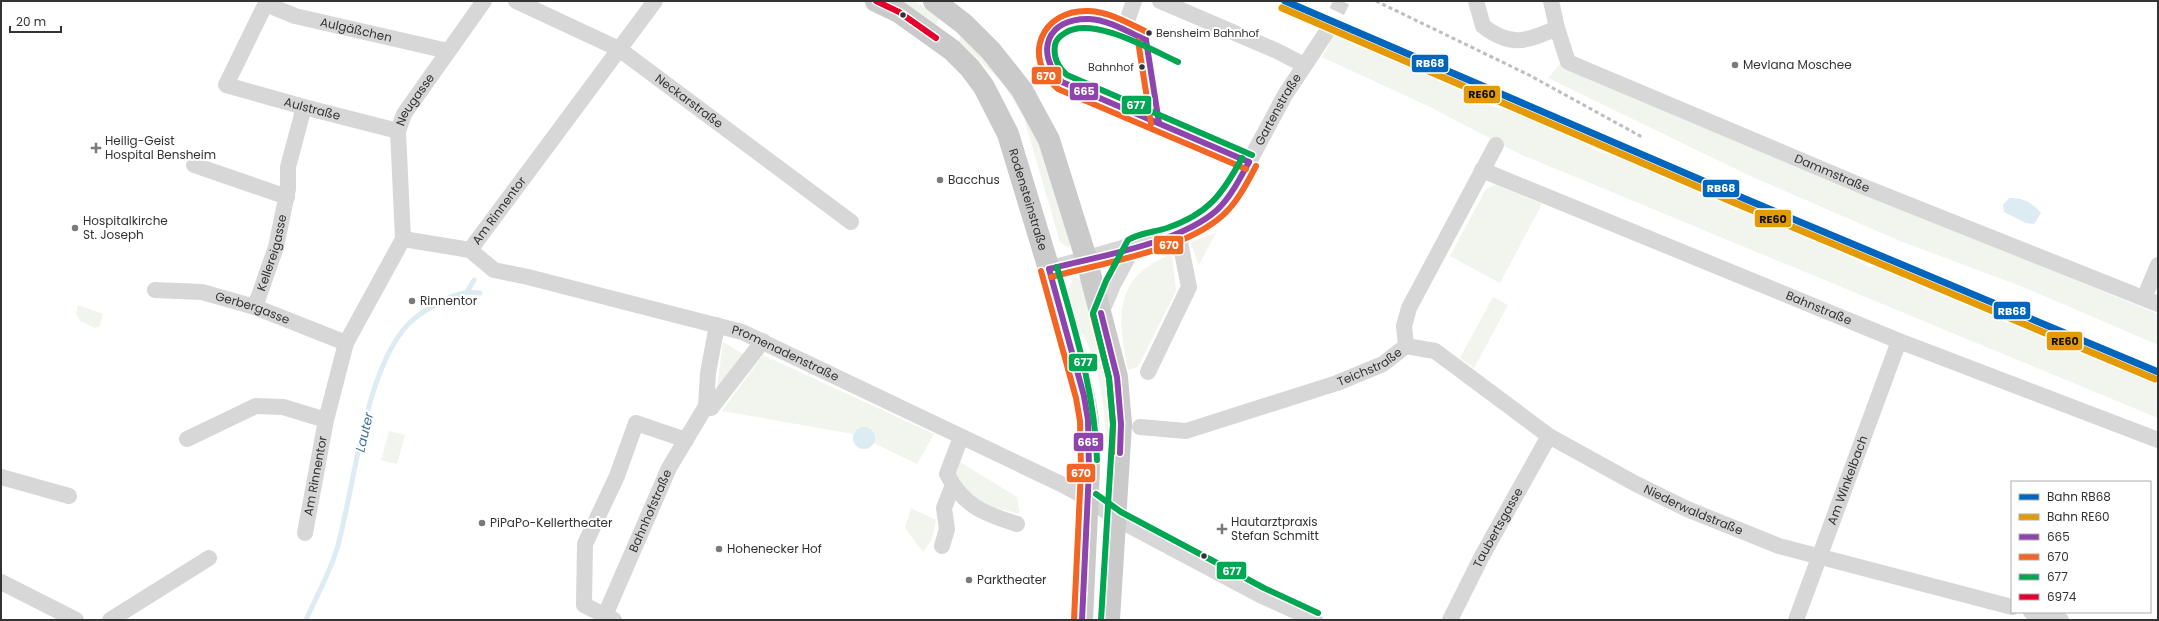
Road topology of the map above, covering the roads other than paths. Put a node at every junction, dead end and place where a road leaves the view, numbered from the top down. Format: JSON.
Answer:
{"nodes":[{"id":1,"x":484,"y":1,"type":"edge"},
{"id":2,"x":516,"y":1,"type":"edge"},
{"id":3,"x":655,"y":1,"type":"edge"},
{"id":4,"x":876,"y":1,"type":"edge"},
{"id":5,"x":1134,"y":1,"type":"edge"},
{"id":6,"x":1160,"y":1,"type":"edge"},
{"id":7,"x":1476,"y":1,"type":"edge"},
{"id":8,"x":1551,"y":1,"type":"edge"},
{"id":9,"x":266,"y":2,"type":"edge"},
{"id":10,"x":941,"y":5,"type":"edge"},
{"id":11,"x":1557,"y":28,"type":"junction"},
{"id":12,"x":1124,"y":30,"type":"dead end"},
{"id":13,"x":1326,"y":33,"type":"tunnel mouth"},
{"id":14,"x":619,"y":49,"type":"junction"},
{"id":15,"x":448,"y":51,"type":"junction"},
{"id":16,"x":1304,"y":65,"type":"junction"},
{"id":17,"x":304,"y":107,"type":"junction"},
{"id":18,"x":398,"y":131,"type":"junction"},
{"id":19,"x":1496,"y":145,"type":"dead end"},
{"id":20,"x":194,"y":165,"type":"dead end"},
{"id":21,"x":1482,"y":170,"type":"junction"},
{"id":22,"x":287,"y":197,"type":"junction"},
{"id":23,"x":851,"y":222,"type":"dead end"},
{"id":24,"x":1178,"y":232,"type":"junction"},
{"id":25,"x":403,"y":239,"type":"junction"},
{"id":26,"x":1134,"y":246,"type":"junction"},
{"id":27,"x":470,"y":250,"type":"junction"},
{"id":28,"x":1086,"y":258,"type":"junction"},
{"id":29,"x":2158,"y":265,"type":"edge"},
{"id":30,"x":1049,"y":269,"type":"junction"},
{"id":31,"x":155,"y":290,"type":"dead end"},
{"id":32,"x":2151,"y":301,"type":"edge"},
{"id":33,"x":256,"y":307,"type":"junction"},
{"id":34,"x":1101,"y":313,"type":"junction"},
{"id":35,"x":717,"y":325,"type":"junction"},
{"id":36,"x":1899,"y":341,"type":"junction"},
{"id":37,"x":346,"y":343,"type":"junction"},
{"id":38,"x":1406,"y":346,"type":"junction"},
{"id":39,"x":758,"y":347,"type":"junction"},
{"id":40,"x":1148,"y":372,"type":"dead end"},
{"id":41,"x":706,"y":406,"type":"junction"},
{"id":42,"x":326,"y":420,"type":"junction"},
{"id":43,"x":1140,"y":427,"type":"dead end"},
{"id":44,"x":1549,"y":436,"type":"junction"},
{"id":45,"x":960,"y":437,"type":"junction"},
{"id":46,"x":187,"y":439,"type":"dead end"},
{"id":47,"x":686,"y":440,"type":"junction"},
{"id":48,"x":2158,"y":440,"type":"edge"},
{"id":49,"x":1,"y":478,"type":"edge"},
{"id":50,"x":953,"y":485,"type":"junction"},
{"id":51,"x":69,"y":496,"type":"dead end"},
{"id":52,"x":1087,"y":498,"type":"junction"},
{"id":53,"x":1117,"y":519,"type":"junction"},
{"id":54,"x":1017,"y":524,"type":"dead end"},
{"id":55,"x":305,"y":532,"type":"dead end"},
{"id":56,"x":942,"y":546,"type":"dead end"},
{"id":57,"x":1819,"y":557,"type":"junction"},
{"id":58,"x":209,"y":558,"type":"dead end"},
{"id":59,"x":1,"y":582,"type":"edge"},
{"id":60,"x":2011,"y":607,"type":"edge"},
{"id":61,"x":2035,"y":613,"type":"edge"},
{"id":62,"x":607,"y":618,"type":"edge"},
{"id":63,"x":115,"y":619,"type":"edge"},
{"id":64,"x":76,"y":620,"type":"edge"},
{"id":65,"x":1082,"y":620,"type":"edge"},
{"id":66,"x":1110,"y":620,"type":"edge"},
{"id":67,"x":1315,"y":620,"type":"edge"},
{"id":68,"x":1450,"y":620,"type":"edge"},
{"id":69,"x":1796,"y":620,"type":"edge"},
{"id":70,"x":2061,"y":620,"type":"edge"}],
"edges":[{"from":1,"to":15,"type":"street","name":"Neugasse"},
{"from":2,"to":14,"type":"street","name":"Neckarstraße"},
{"from":3,"to":14,"type":"street","name":"Am Rinnentor"},
{"from":4,"to":30,"type":"main road","name":"Rodensteinstraße"},
{"from":5,"to":12,"type":"street"},
{"from":6,"to":16,"type":"street"},
{"from":7,"to":11,"type":"street"},
{"from":8,"to":11,"type":"street","name":"Dammstraße"},
{"from":9,"to":15,"type":"street","name":"Aulgäßchen"},
{"from":9,"to":17,"type":"street","name":"Aulstraße"},
{"from":10,"to":28,"type":"main road"},
{"from":11,"to":32,"type":"street","name":"Dammstraße"},
{"from":13,"to":16,"type":"street","name":"Gartenstraße"},
{"from":14,"to":23,"type":"street","name":"Neckarstraße"},
{"from":14,"to":27,"type":"street","name":"Am Rinnentor"},
{"from":15,"to":18,"type":"street","name":"Neugasse"},
{"from":16,"to":24,"type":"street","name":"Gartenstraße"},
{"from":17,"to":18,"type":"street","name":"Aulstraße"},
{"from":17,"to":22,"type":"street","name":"Kellereigasse"},
{"from":18,"to":25,"type":"street","name":"Neugasse"},
{"from":19,"to":21,"type":"street","name":"Teichstraße"},
{"from":20,"to":22,"type":"street","name":"Kellereigasse"},
{"from":21,"to":36,"type":"street","name":"Bahnstraße"},
{"from":21,"to":38,"type":"street","name":"Teichstraße"},
{"from":22,"to":33,"type":"street","name":"Kellereigasse"},
{"from":24,"to":26,"type":"street","name":"Gartenstraße"},
{"from":24,"to":40,"type":"street"},
{"from":25,"to":27,"type":"street","name":"Am Rinnentor"},
{"from":25,"to":37,"type":"street","name":"Am Rinnentor"},
{"from":26,"to":28,"type":"street","name":"Gartenstraße"},
{"from":26,"to":34,"type":"street"},
{"from":27,"to":35,"type":"street","name":"Promenadenstraße"},
{"from":28,"to":30,"type":"street","name":"Gartenstraße"},
{"from":28,"to":34,"type":"main road"},
{"from":29,"to":32,"type":"street"},
{"from":30,"to":52,"type":"main road","name":"Rodensteinstraße"},
{"from":31,"to":33,"type":"street","name":"Gerbergasse"},
{"from":33,"to":37,"type":"street","name":"Gerbergasse"},
{"from":34,"to":53,"type":"main road"},
{"from":35,"to":39,"type":"street","name":"Promenadenstraße"},
{"from":35,"to":41,"type":"street","name":"Bahnhofstraße"},
{"from":36,"to":48,"type":"street","name":"Bahnstraße"},
{"from":36,"to":57,"type":"street","name":"Am Winkelbach"},
{"from":37,"to":42,"type":"street","name":"Am Rinnentor"},
{"from":38,"to":43,"type":"street","name":"Teichstraße"},
{"from":38,"to":44,"type":"street","name":"Niederwaldstraße"},
{"from":39,"to":41,"type":"street","name":"Bahnhofstraße"},
{"from":39,"to":45,"type":"street","name":"Promenadenstraße"},
{"from":41,"to":47,"type":"street","name":"Bahnhofstraße"},
{"from":42,"to":46,"type":"street"},
{"from":42,"to":55,"type":"street","name":"Am Rinnentor"},
{"from":44,"to":57,"type":"street","name":"Niederwaldstraße"},
{"from":44,"to":68,"type":"street","name":"Taubertsgasse"},
{"from":45,"to":50,"type":"street"},
{"from":45,"to":52,"type":"street","name":"Promenadenstraße"},
{"from":47,"to":62,"type":"street","name":"Bahnhofstraße"},
{"from":47,"to":62,"type":"street"},
{"from":49,"to":51,"type":"street"},
{"from":50,"to":54,"type":"street"},
{"from":50,"to":56,"type":"street"},
{"from":52,"to":53,"type":"street","name":"Promenadenstraße"},
{"from":52,"to":65,"type":"main road","name":"Rodensteinstraße"},
{"from":53,"to":66,"type":"main road"},
{"from":53,"to":67,"type":"street","name":"Promenadenstraße"},
{"from":57,"to":60,"type":"street","name":"Niederwaldstraße"},
{"from":57,"to":69,"type":"street","name":"Am Winkelbach"},
{"from":58,"to":63,"type":"street"},
{"from":59,"to":64,"type":"street"},
{"from":61,"to":70,"type":"street"}]}
